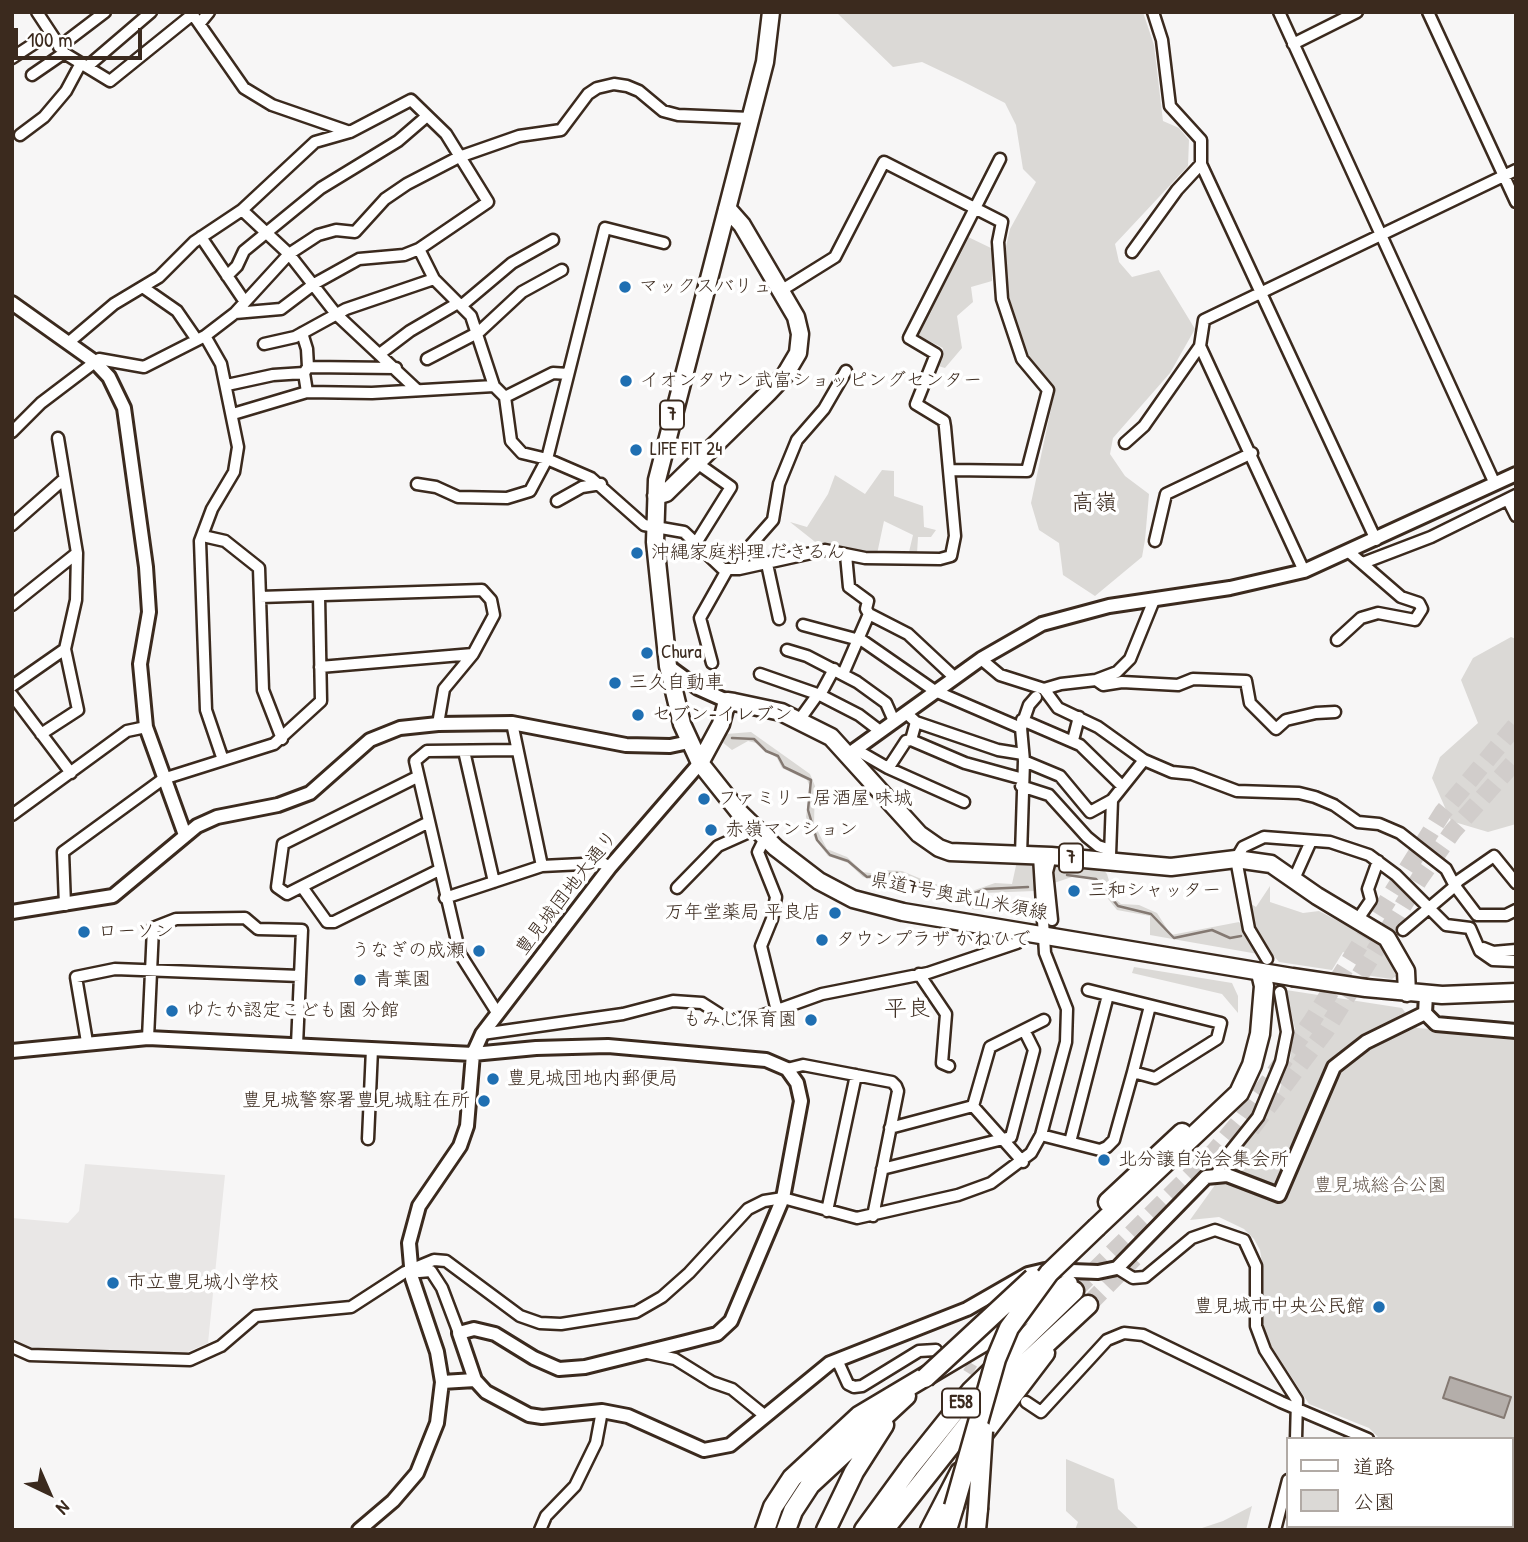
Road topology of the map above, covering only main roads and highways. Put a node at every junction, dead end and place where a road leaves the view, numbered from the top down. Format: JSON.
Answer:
{"nodes":[{"id":1,"x":771,"y":12,"type":"edge"},
{"id":2,"x":727,"y":208,"type":"junction"},
{"id":3,"x":656,"y":496,"type":"junction"},
{"id":4,"x":700,"y":763,"type":"junction"},
{"id":5,"x":1264,"y":966,"type":"junction"},
{"id":6,"x":1516,"y":992,"type":"edge"},
{"id":7,"x":1400,"y":993,"type":"junction"},
{"id":8,"x":1093,"y":1224,"type":"junction"},
{"id":9,"x":1087,"y":1305,"type":"tunnel mouth"},
{"id":10,"x":1062,"y":1330,"type":"junction"},
{"id":11,"x":925,"y":1378,"type":"junction"},
{"id":12,"x":988,"y":1390,"type":"junction"},
{"id":13,"x":765,"y":1530,"type":"edge"},
{"id":14,"x":786,"y":1530,"type":"edge"},
{"id":15,"x":826,"y":1530,"type":"edge"},
{"id":16,"x":864,"y":1530,"type":"edge"},
{"id":17,"x":884,"y":1530,"type":"edge"},
{"id":18,"x":930,"y":1530,"type":"edge"},
{"id":19,"x":947,"y":1530,"type":"edge"},
{"id":20,"x":976,"y":1530,"type":"edge"}],
"edges":[{"from":1,"to":2,"type":"main road","name":"県道7号奥武山米須線","number":"7"},
{"from":2,"to":3,"type":"main road","name":"県道7号奥武山米須線","number":"7"},
{"from":2,"to":3,"type":"main road"},
{"from":3,"to":4,"type":"main road","name":"県道7号奥武山米須線","number":"7"},
{"from":4,"to":5,"type":"main road","name":"県道7号奥武山米須線","number":"7"},
{"from":4,"to":7,"type":"main road","number":"7"},
{"from":5,"to":7,"type":"main road","name":"県道7号奥武山米須線","number":"7","bridge":true},
{"from":5,"to":8,"type":"highway"},
{"from":6,"to":7,"type":"main road","name":"県道7号奥武山米須線","number":"7"},
{"from":8,"to":11,"type":"highway","bridge":true},
{"from":8,"to":12,"type":"highway","bridge":true},
{"from":9,"to":10,"type":"highway","number":"E58"},
{"from":10,"to":17,"type":"highway","number":"E58"},
{"from":10,"to":18,"type":"highway"},
{"from":11,"to":14,"type":"highway"},
{"from":11,"to":15,"type":"highway"},
{"from":12,"to":19,"type":"highway","bridge":true},
{"from":12,"to":20,"type":"highway","bridge":true},
{"from":13,"to":16,"type":"highway","number":"E58"}]}
